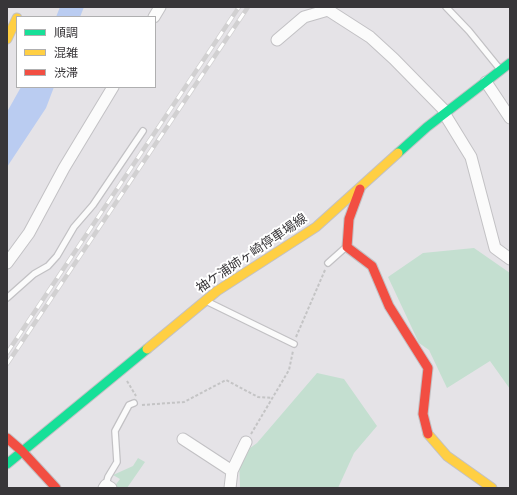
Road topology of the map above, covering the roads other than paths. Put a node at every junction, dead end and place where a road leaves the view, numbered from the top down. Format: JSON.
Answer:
{"nodes":[{"id":1,"x":22,"y":7,"type":"edge"},
{"id":2,"x":160,"y":7,"type":"edge"},
{"id":3,"x":446,"y":7,"type":"edge"},
{"id":4,"x":329,"y":8,"type":"edge"},
{"id":5,"x":18,"y":16,"type":"edge"},
{"id":6,"x":155,"y":16,"type":"edge"},
{"id":7,"x":16,"y":19,"type":"edge"},
{"id":8,"x":7,"y":39,"type":"edge"},
{"id":9,"x":277,"y":40,"type":"dead end"},
{"id":10,"x":510,"y":63,"type":"edge"},
{"id":11,"x":501,"y":70,"type":"junction"},
{"id":12,"x":486,"y":82,"type":"junction"},
{"id":13,"x":112,"y":88,"type":"edge"},
{"id":14,"x":445,"y":113,"type":"junction"},
{"id":15,"x":510,"y":118,"type":"edge"},
{"id":16,"x":143,"y":131,"type":"dead end"},
{"id":17,"x":360,"y":188,"type":"junction"},
{"id":18,"x":347,"y":247,"type":"junction"},
{"id":19,"x":510,"y":259,"type":"edge"},
{"id":20,"x":7,"y":263,"type":"edge"},
{"id":21,"x":328,"y":263,"type":"road end"},
{"id":22,"x":7,"y":298,"type":"edge"},
{"id":23,"x":205,"y":301,"type":"junction"},
{"id":24,"x":294,"y":344,"type":"road end"},
{"id":25,"x":134,"y":403,"type":"road end"},
{"id":26,"x":7,"y":438,"type":"edge"},
{"id":27,"x":183,"y":439,"type":"dead end"},
{"id":28,"x":246,"y":442,"type":"road end"},
{"id":29,"x":22,"y":451,"type":"junction"},
{"id":30,"x":7,"y":464,"type":"edge"},
{"id":31,"x":232,"y":471,"type":"junction"},
{"id":32,"x":107,"y":487,"type":"edge"},
{"id":33,"x":56,"y":488,"type":"edge"},
{"id":34,"x":230,"y":488,"type":"edge"},
{"id":35,"x":492,"y":488,"type":"edge"}],
"edges":[{"from":1,"to":5,"type":"main road"},
{"from":2,"to":6,"type":"street"},
{"from":3,"to":11,"type":"lane"},
{"from":4,"to":9,"type":"street"},
{"from":4,"to":14,"type":"street"},
{"from":7,"to":8,"type":"main road"},
{"from":10,"to":11,"type":"main road","name":"袖ケ浦姉ヶ崎停車場線"},
{"from":11,"to":12,"type":"main road","name":"袖ケ浦姉ヶ崎停車場線"},
{"from":12,"to":14,"type":"main road","name":"袖ケ浦姉ヶ崎停車場線"},
{"from":12,"to":15,"type":"street"},
{"from":13,"to":20,"type":"street"},
{"from":14,"to":17,"type":"main road","name":"袖ケ浦姉ヶ崎停車場線"},
{"from":14,"to":19,"type":"street"},
{"from":16,"to":22,"type":"lane"},
{"from":17,"to":18,"type":"main road"},
{"from":17,"to":23,"type":"main road","name":"袖ケ浦姉ヶ崎停車場線"},
{"from":18,"to":21,"type":"lane"},
{"from":18,"to":35,"type":"main road"},
{"from":23,"to":24,"type":"lane"},
{"from":23,"to":29,"type":"main road","name":"袖ケ浦姉ヶ崎停車場線"},
{"from":25,"to":32,"type":"lane"},
{"from":26,"to":29,"type":"main road"},
{"from":27,"to":31,"type":"street"},
{"from":28,"to":31,"type":"street"},
{"from":29,"to":30,"type":"main road","name":"袖ケ浦姉ヶ崎停車場線"},
{"from":29,"to":33,"type":"main road"},
{"from":31,"to":34,"type":"street"}]}
